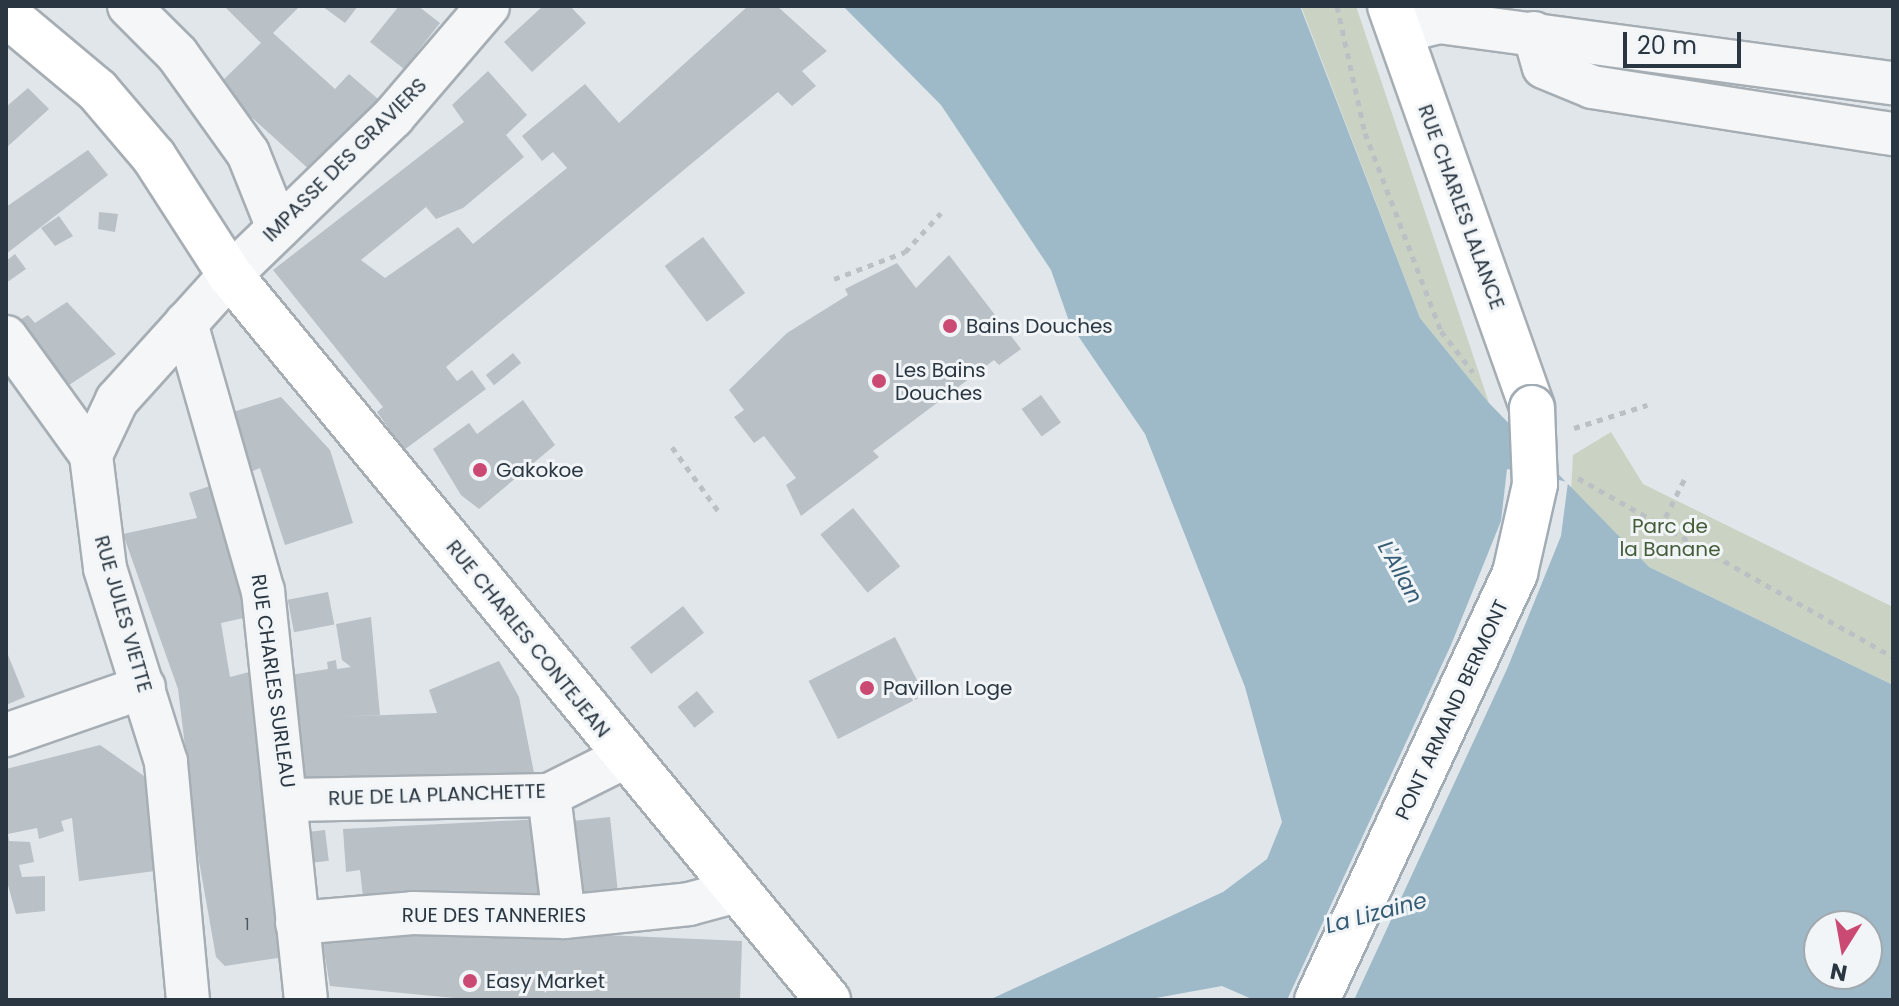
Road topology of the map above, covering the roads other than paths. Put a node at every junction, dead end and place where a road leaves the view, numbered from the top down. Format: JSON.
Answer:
{"nodes":[{"id":1,"x":129,"y":6,"type":"edge"},
{"id":2,"x":488,"y":6,"type":"edge"},
{"id":3,"x":6,"y":14,"type":"edge"},
{"id":4,"x":1394,"y":19,"type":"edge"},
{"id":5,"x":1534,"y":33,"type":"junction"},
{"id":6,"x":1893,"y":83,"type":"edge"},
{"id":7,"x":1893,"y":134,"type":"edge"},
{"id":8,"x":278,"y":228,"type":"junction"},
{"id":9,"x":230,"y":275,"type":"junction"},
{"id":10,"x":186,"y":323,"type":"junction"},
{"id":11,"x":6,"y":337,"type":"edge"},
{"id":12,"x":1532,"y":408,"type":"joint"},
{"id":13,"x":91,"y":455,"type":"junction"},
{"id":14,"x":144,"y":687,"type":"junction"},
{"id":15,"x":6,"y":735,"type":"edge"},
{"id":16,"x":625,"y":757,"type":"junction"},
{"id":17,"x":549,"y":795,"type":"junction"},
{"id":18,"x":290,"y":800,"type":"junction"},
{"id":19,"x":737,"y":891,"type":"junction"},
{"id":20,"x":564,"y":917,"type":"junction"},
{"id":21,"x":297,"y":923,"type":"junction"},
{"id":22,"x":188,"y":1000,"type":"edge"},
{"id":23,"x":306,"y":1000,"type":"edge"},
{"id":24,"x":828,"y":1000,"type":"edge"},
{"id":25,"x":1317,"y":1000,"type":"edge"}],
"edges":[{"from":1,"to":8,"type":"street"},
{"from":2,"to":8,"type":"street","name":"IMPASSE DES GRAVIERS"},
{"from":3,"to":9,"type":"main road","name":"RUE CHARLES CONTEJEAN"},
{"from":4,"to":5,"type":"street"},
{"from":4,"to":12,"type":"main road","name":"RUE CHARLES LALANCE"},
{"from":5,"to":6,"type":"street"},
{"from":5,"to":7,"type":"street"},
{"from":8,"to":9,"type":"street","name":"IMPASSE DES GRAVIERS"},
{"from":9,"to":10,"type":"street"},
{"from":9,"to":16,"type":"main road","name":"RUE CHARLES CONTEJEAN"},
{"from":10,"to":13,"type":"street"},
{"from":10,"to":18,"type":"street","name":"RUE CHARLES SURLEAU"},
{"from":11,"to":13,"type":"street"},
{"from":12,"to":25,"type":"main road","name":"PONT ARMAND BERMONT","bridge":true},
{"from":13,"to":14,"type":"street","name":"RUE JULES VIETTE"},
{"from":14,"to":15,"type":"street"},
{"from":14,"to":22,"type":"street","name":"RUE JULES VIETTE"},
{"from":16,"to":17,"type":"street","name":"RUE DE LA PLANCHETTE"},
{"from":16,"to":19,"type":"main road","name":"RUE CHARLES CONTEJEAN"},
{"from":17,"to":18,"type":"street","name":"RUE DE LA PLANCHETTE"},
{"from":17,"to":20,"type":"street"},
{"from":18,"to":21,"type":"street","name":"RUE CHARLES SURLEAU"},
{"from":19,"to":20,"type":"street","name":"RUE DES TANNERIES"},
{"from":19,"to":24,"type":"main road","name":"RUE CHARLES CONTEJEAN"},
{"from":20,"to":21,"type":"street","name":"RUE DES TANNERIES"},
{"from":21,"to":23,"type":"street","name":"RUE CHARLES SURLEAU"}]}
